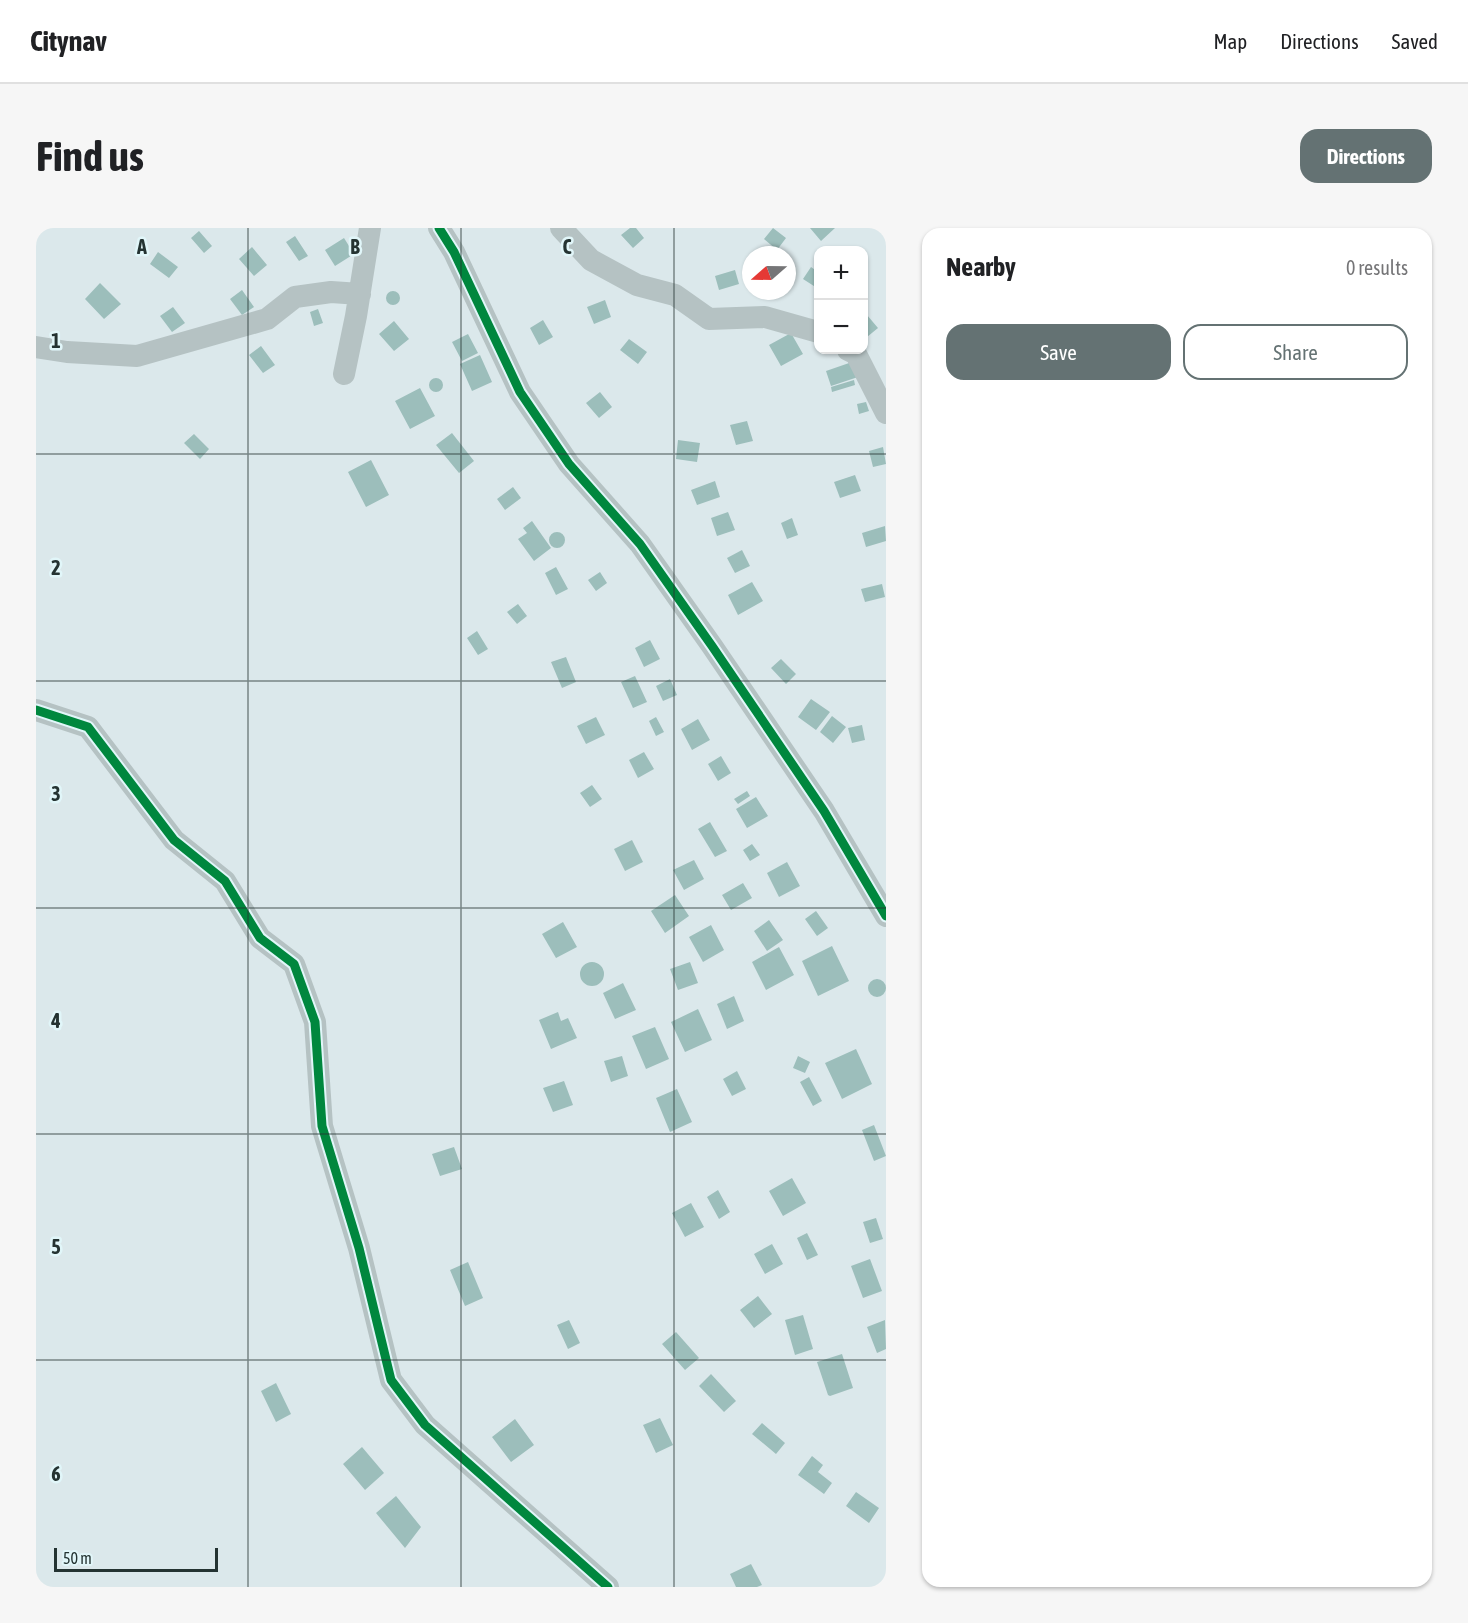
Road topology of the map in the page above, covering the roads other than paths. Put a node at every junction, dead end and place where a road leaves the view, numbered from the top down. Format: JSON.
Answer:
{"nodes":[{"id":1,"x":370,"y":228,"type":"edge"},
{"id":2,"x":439,"y":228,"type":"edge"},
{"id":3,"x":561,"y":228,"type":"edge"},
{"id":4,"x":360,"y":294,"type":"junction"},
{"id":5,"x":814,"y":331,"type":"edge"},
{"id":6,"x":36,"y":347,"type":"edge"},
{"id":7,"x":856,"y":354,"type":"edge"},
{"id":8,"x":344,"y":374,"type":"dead end"},
{"id":9,"x":886,"y":413,"type":"edge"},
{"id":10,"x":36,"y":710,"type":"edge"},
{"id":11,"x":886,"y":916,"type":"edge"},
{"id":12,"x":608,"y":1587,"type":"edge"}],
"edges":[{"from":1,"to":4,"type":"street"},
{"from":2,"to":11,"type":"street"},
{"from":3,"to":5,"type":"street"},
{"from":4,"to":6,"type":"street"},
{"from":4,"to":8,"type":"street"},
{"from":7,"to":9,"type":"street"},
{"from":10,"to":12,"type":"street"}]}
